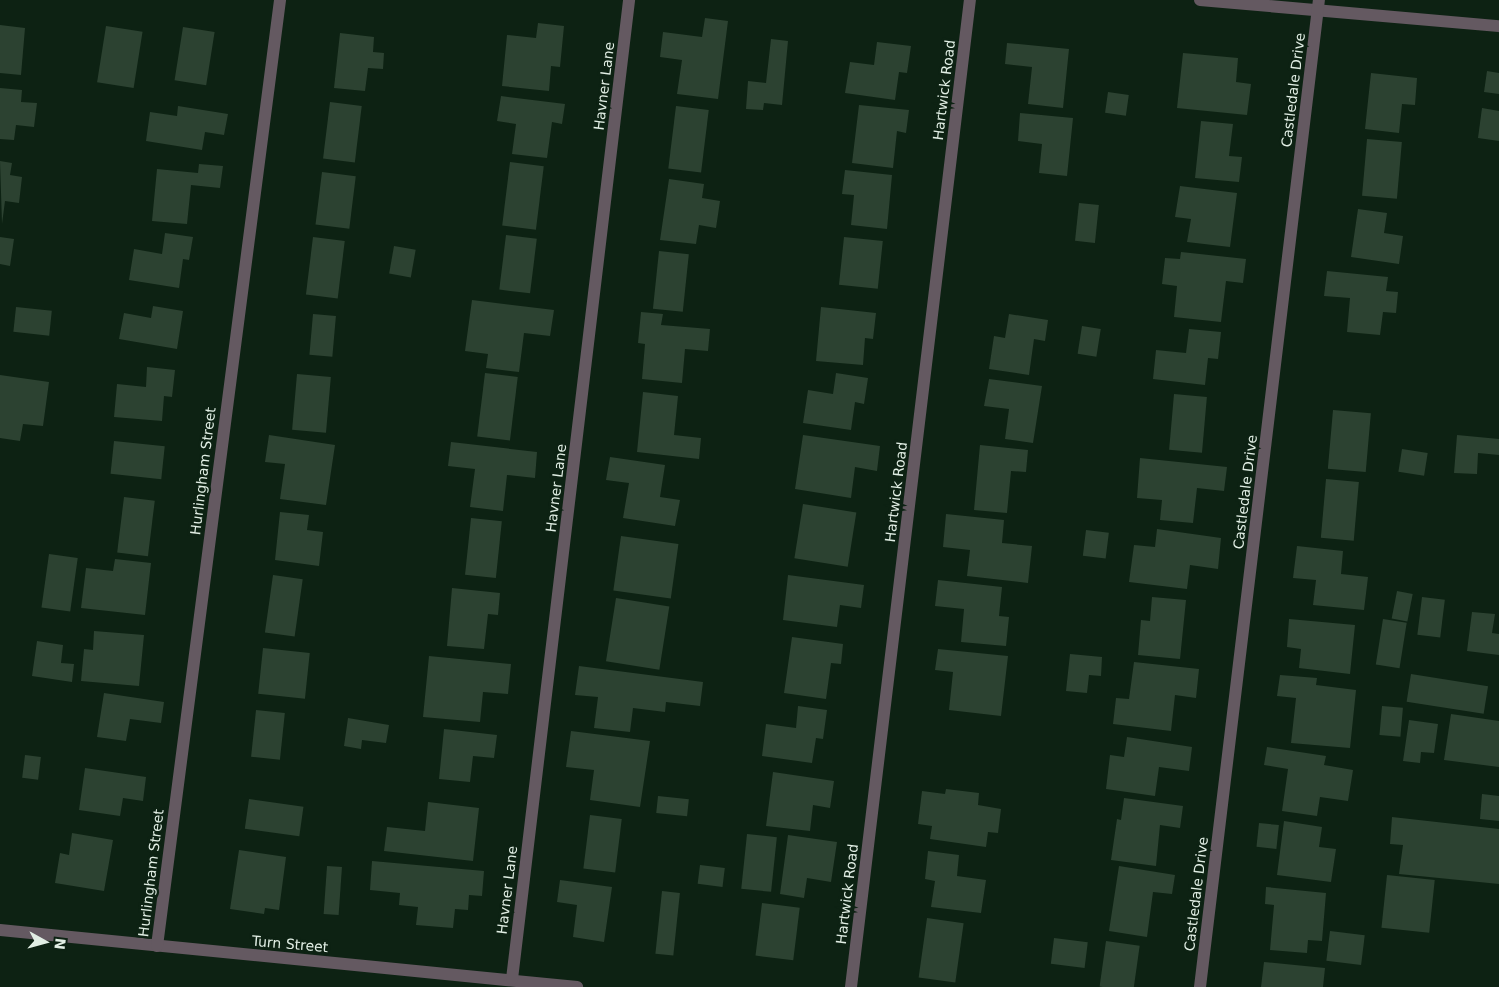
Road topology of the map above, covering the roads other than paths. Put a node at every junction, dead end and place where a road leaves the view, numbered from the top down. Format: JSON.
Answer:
{"nodes":[{"id":1,"x":280,"y":0,"type":"edge"},
{"id":2,"x":629,"y":0,"type":"edge"},
{"id":3,"x":970,"y":0,"type":"edge"},
{"id":4,"x":1200,"y":0,"type":"edge"},
{"id":5,"x":1319,"y":5,"type":"edge"},
{"id":6,"x":1499,"y":26,"type":"edge"},
{"id":7,"x":0,"y":930,"type":"edge"},
{"id":8,"x":157,"y":946,"type":"junction"},
{"id":9,"x":512,"y":979,"type":"junction"},
{"id":10,"x":577,"y":987,"type":"edge"},
{"id":11,"x":851,"y":987,"type":"edge"},
{"id":12,"x":1200,"y":987,"type":"edge"}],
"edges":[{"from":1,"to":8,"type":"street","name":"Hurlingham Street"},
{"from":2,"to":9,"type":"street","name":"Havner Lane"},
{"from":3,"to":11,"type":"street","name":"Hartwick Road"},
{"from":4,"to":5,"type":"street"},
{"from":5,"to":6,"type":"street"},
{"from":5,"to":12,"type":"street","name":"Castledale Drive"},
{"from":7,"to":8,"type":"street","name":"Turn Street"},
{"from":8,"to":9,"type":"street","name":"Turn Street"},
{"from":9,"to":10,"type":"street","name":"Turn Street"}]}
